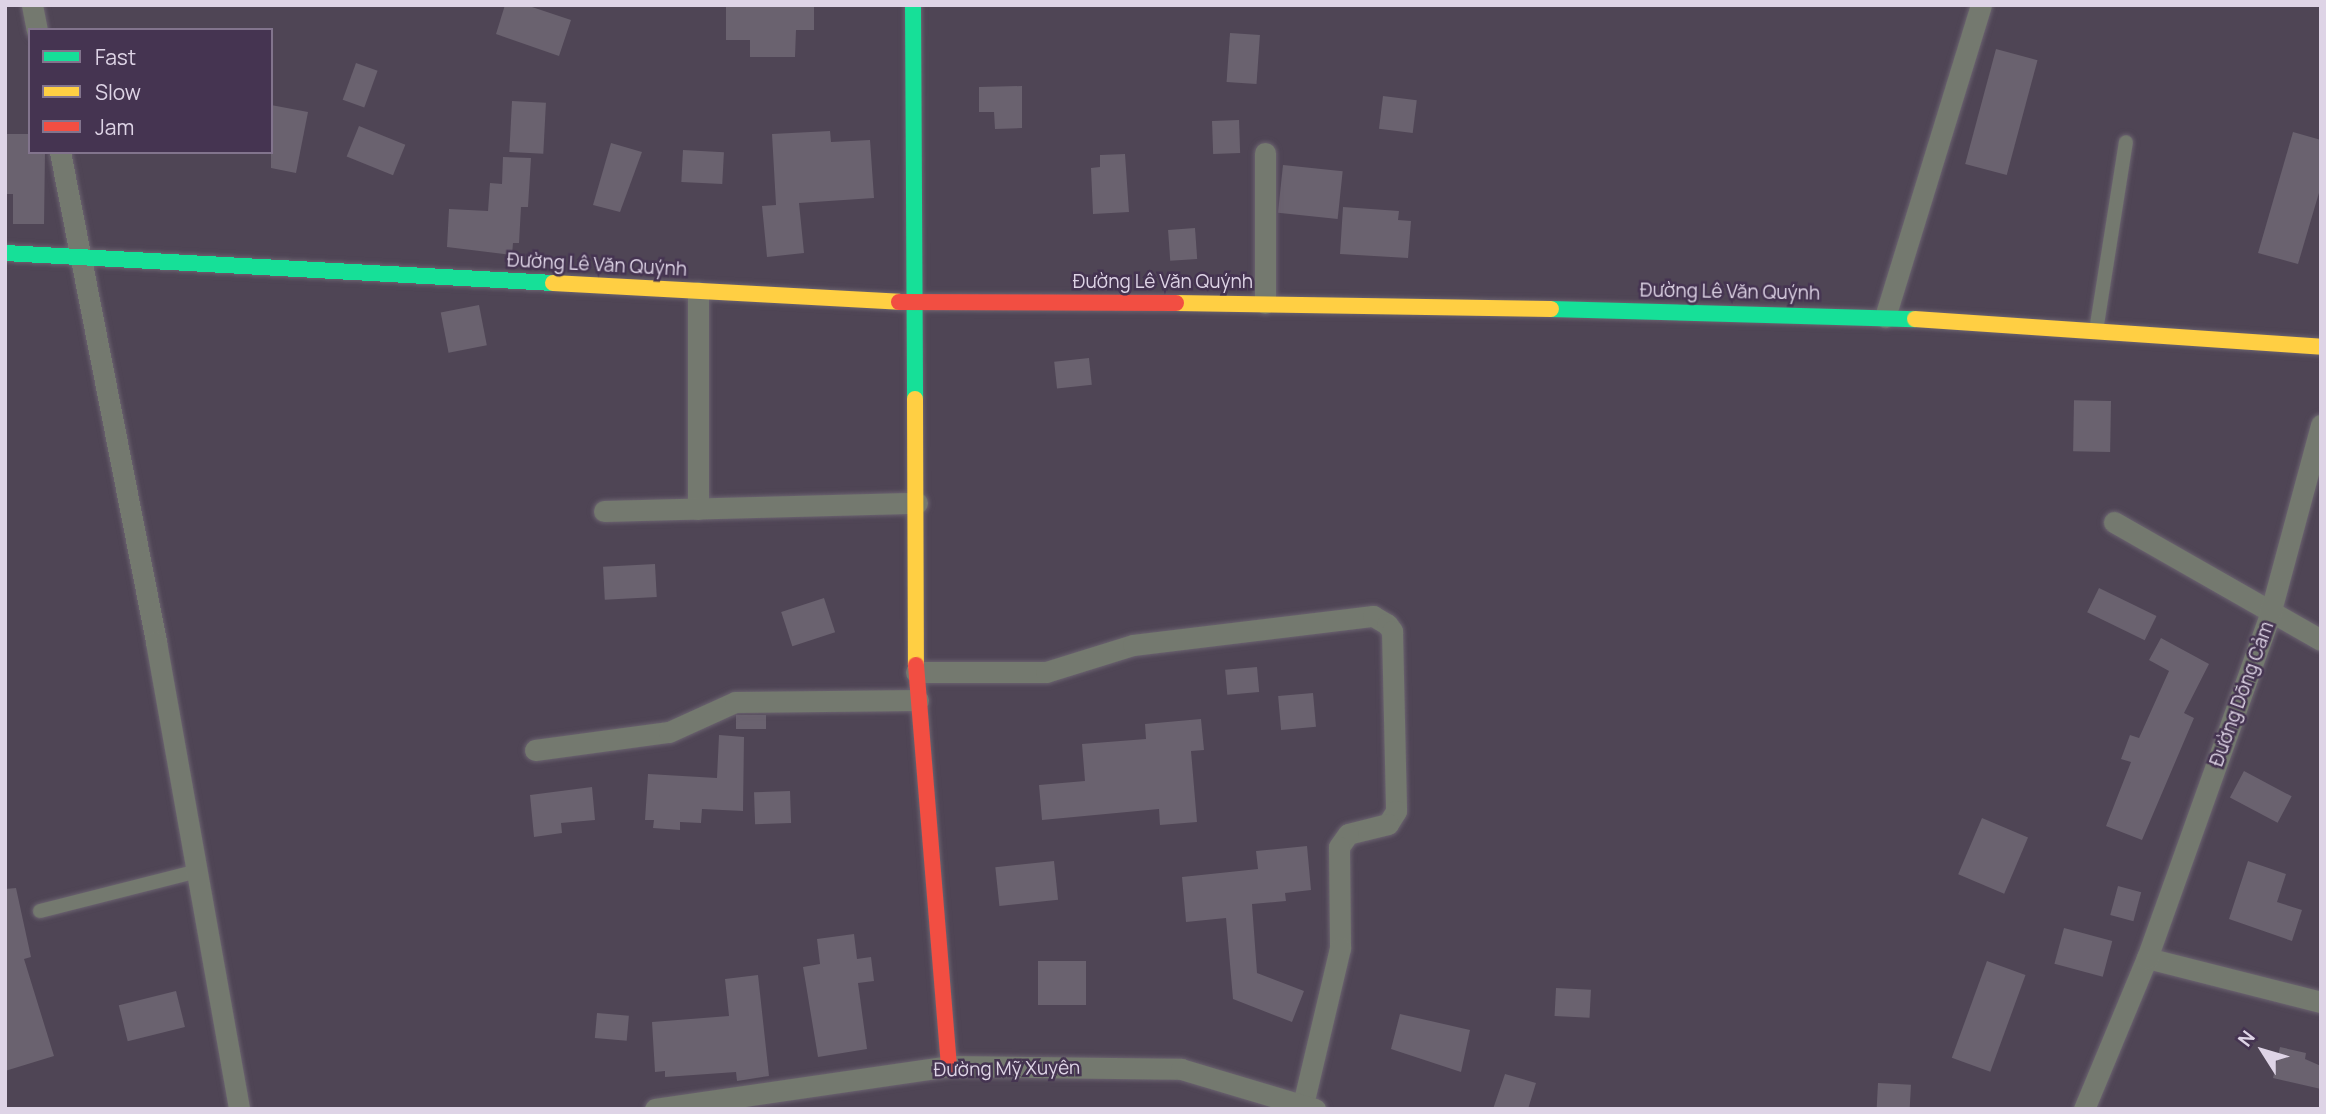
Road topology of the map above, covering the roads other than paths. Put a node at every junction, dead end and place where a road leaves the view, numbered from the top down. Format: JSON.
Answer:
{"nodes":[{"id":1,"x":32,"y":5,"type":"edge"},
{"id":2,"x":914,"y":5,"type":"edge"},
{"id":3,"x":1981,"y":5,"type":"edge"},
{"id":4,"x":37,"y":28,"type":"edge"},
{"id":5,"x":2126,"y":142,"type":"dead end"},
{"id":6,"x":1265,"y":153,"type":"dead end"},
{"id":7,"x":60,"y":154,"type":"edge"},
{"id":8,"x":5,"y":253,"type":"edge"},
{"id":9,"x":79,"y":259,"type":"junction"},
{"id":10,"x":698,"y":292,"type":"junction"},
{"id":11,"x":918,"y":303,"type":"junction"},
{"id":12,"x":1265,"y":303,"type":"junction"},
{"id":13,"x":1885,"y":317,"type":"junction"},
{"id":14,"x":2096,"y":331,"type":"junction"},
{"id":15,"x":2321,"y":347,"type":"edge"},
{"id":16,"x":2321,"y":425,"type":"edge"},
{"id":17,"x":917,"y":503,"type":"junction"},
{"id":18,"x":698,"y":509,"type":"junction"},
{"id":19,"x":604,"y":511,"type":"dead end"},
{"id":20,"x":2114,"y":522,"type":"dead end"},
{"id":21,"x":2270,"y":614,"type":"junction"},
{"id":22,"x":2321,"y":640,"type":"edge"},
{"id":23,"x":916,"y":672,"type":"junction"},
{"id":24,"x":918,"y":700,"type":"junction"},
{"id":25,"x":535,"y":750,"type":"dead end"},
{"id":26,"x":198,"y":871,"type":"junction"},
{"id":27,"x":40,"y":911,"type":"dead end"},
{"id":28,"x":2147,"y":958,"type":"junction"},
{"id":29,"x":2321,"y":1002,"type":"edge"},
{"id":30,"x":949,"y":1066,"type":"junction"},
{"id":31,"x":1309,"y":1107,"type":"edge"},
{"id":32,"x":239,"y":1109,"type":"edge"},
{"id":33,"x":655,"y":1109,"type":"edge"},
{"id":34,"x":2084,"y":1109,"type":"edge"}],
"edges":[{"from":1,"to":4,"type":"street"},
{"from":2,"to":11,"type":"street"},
{"from":3,"to":13,"type":"street"},
{"from":5,"to":14,"type":"lane"},
{"from":6,"to":12,"type":"street"},
{"from":7,"to":9,"type":"street"},
{"from":8,"to":9,"type":"street","name":"Đường Lê Văn Quýnh"},
{"from":9,"to":10,"type":"street","name":"Đường Lê Văn Quýnh"},
{"from":9,"to":26,"type":"street"},
{"from":10,"to":11,"type":"street","name":"Đường Lê Văn Quýnh"},
{"from":10,"to":18,"type":"street"},
{"from":11,"to":12,"type":"street","name":"Đường Lê Văn Quýnh"},
{"from":11,"to":17,"type":"street"},
{"from":12,"to":13,"type":"street","name":"Đường Lê Văn Quýnh"},
{"from":13,"to":14,"type":"street","name":"Đường Lê Văn Quýnh"},
{"from":14,"to":15,"type":"street","name":"Đường Lê Văn Quýnh"},
{"from":16,"to":21,"type":"street","name":"Đường Dõng Cảm"},
{"from":17,"to":18,"type":"street"},
{"from":17,"to":23,"type":"street"},
{"from":18,"to":19,"type":"street"},
{"from":20,"to":21,"type":"street"},
{"from":21,"to":22,"type":"street"},
{"from":21,"to":28,"type":"street","name":"Đường Dõng Cảm"},
{"from":23,"to":24,"type":"street"},
{"from":23,"to":31,"type":"street"},
{"from":24,"to":25,"type":"street"},
{"from":24,"to":30,"type":"street"},
{"from":26,"to":27,"type":"lane"},
{"from":26,"to":32,"type":"street"},
{"from":28,"to":29,"type":"street"},
{"from":28,"to":34,"type":"street"},
{"from":30,"to":31,"type":"street","name":"Đường Mỹ Xuyên"},
{"from":30,"to":33,"type":"street","name":"Đường Mỹ Xuyên"}]}
